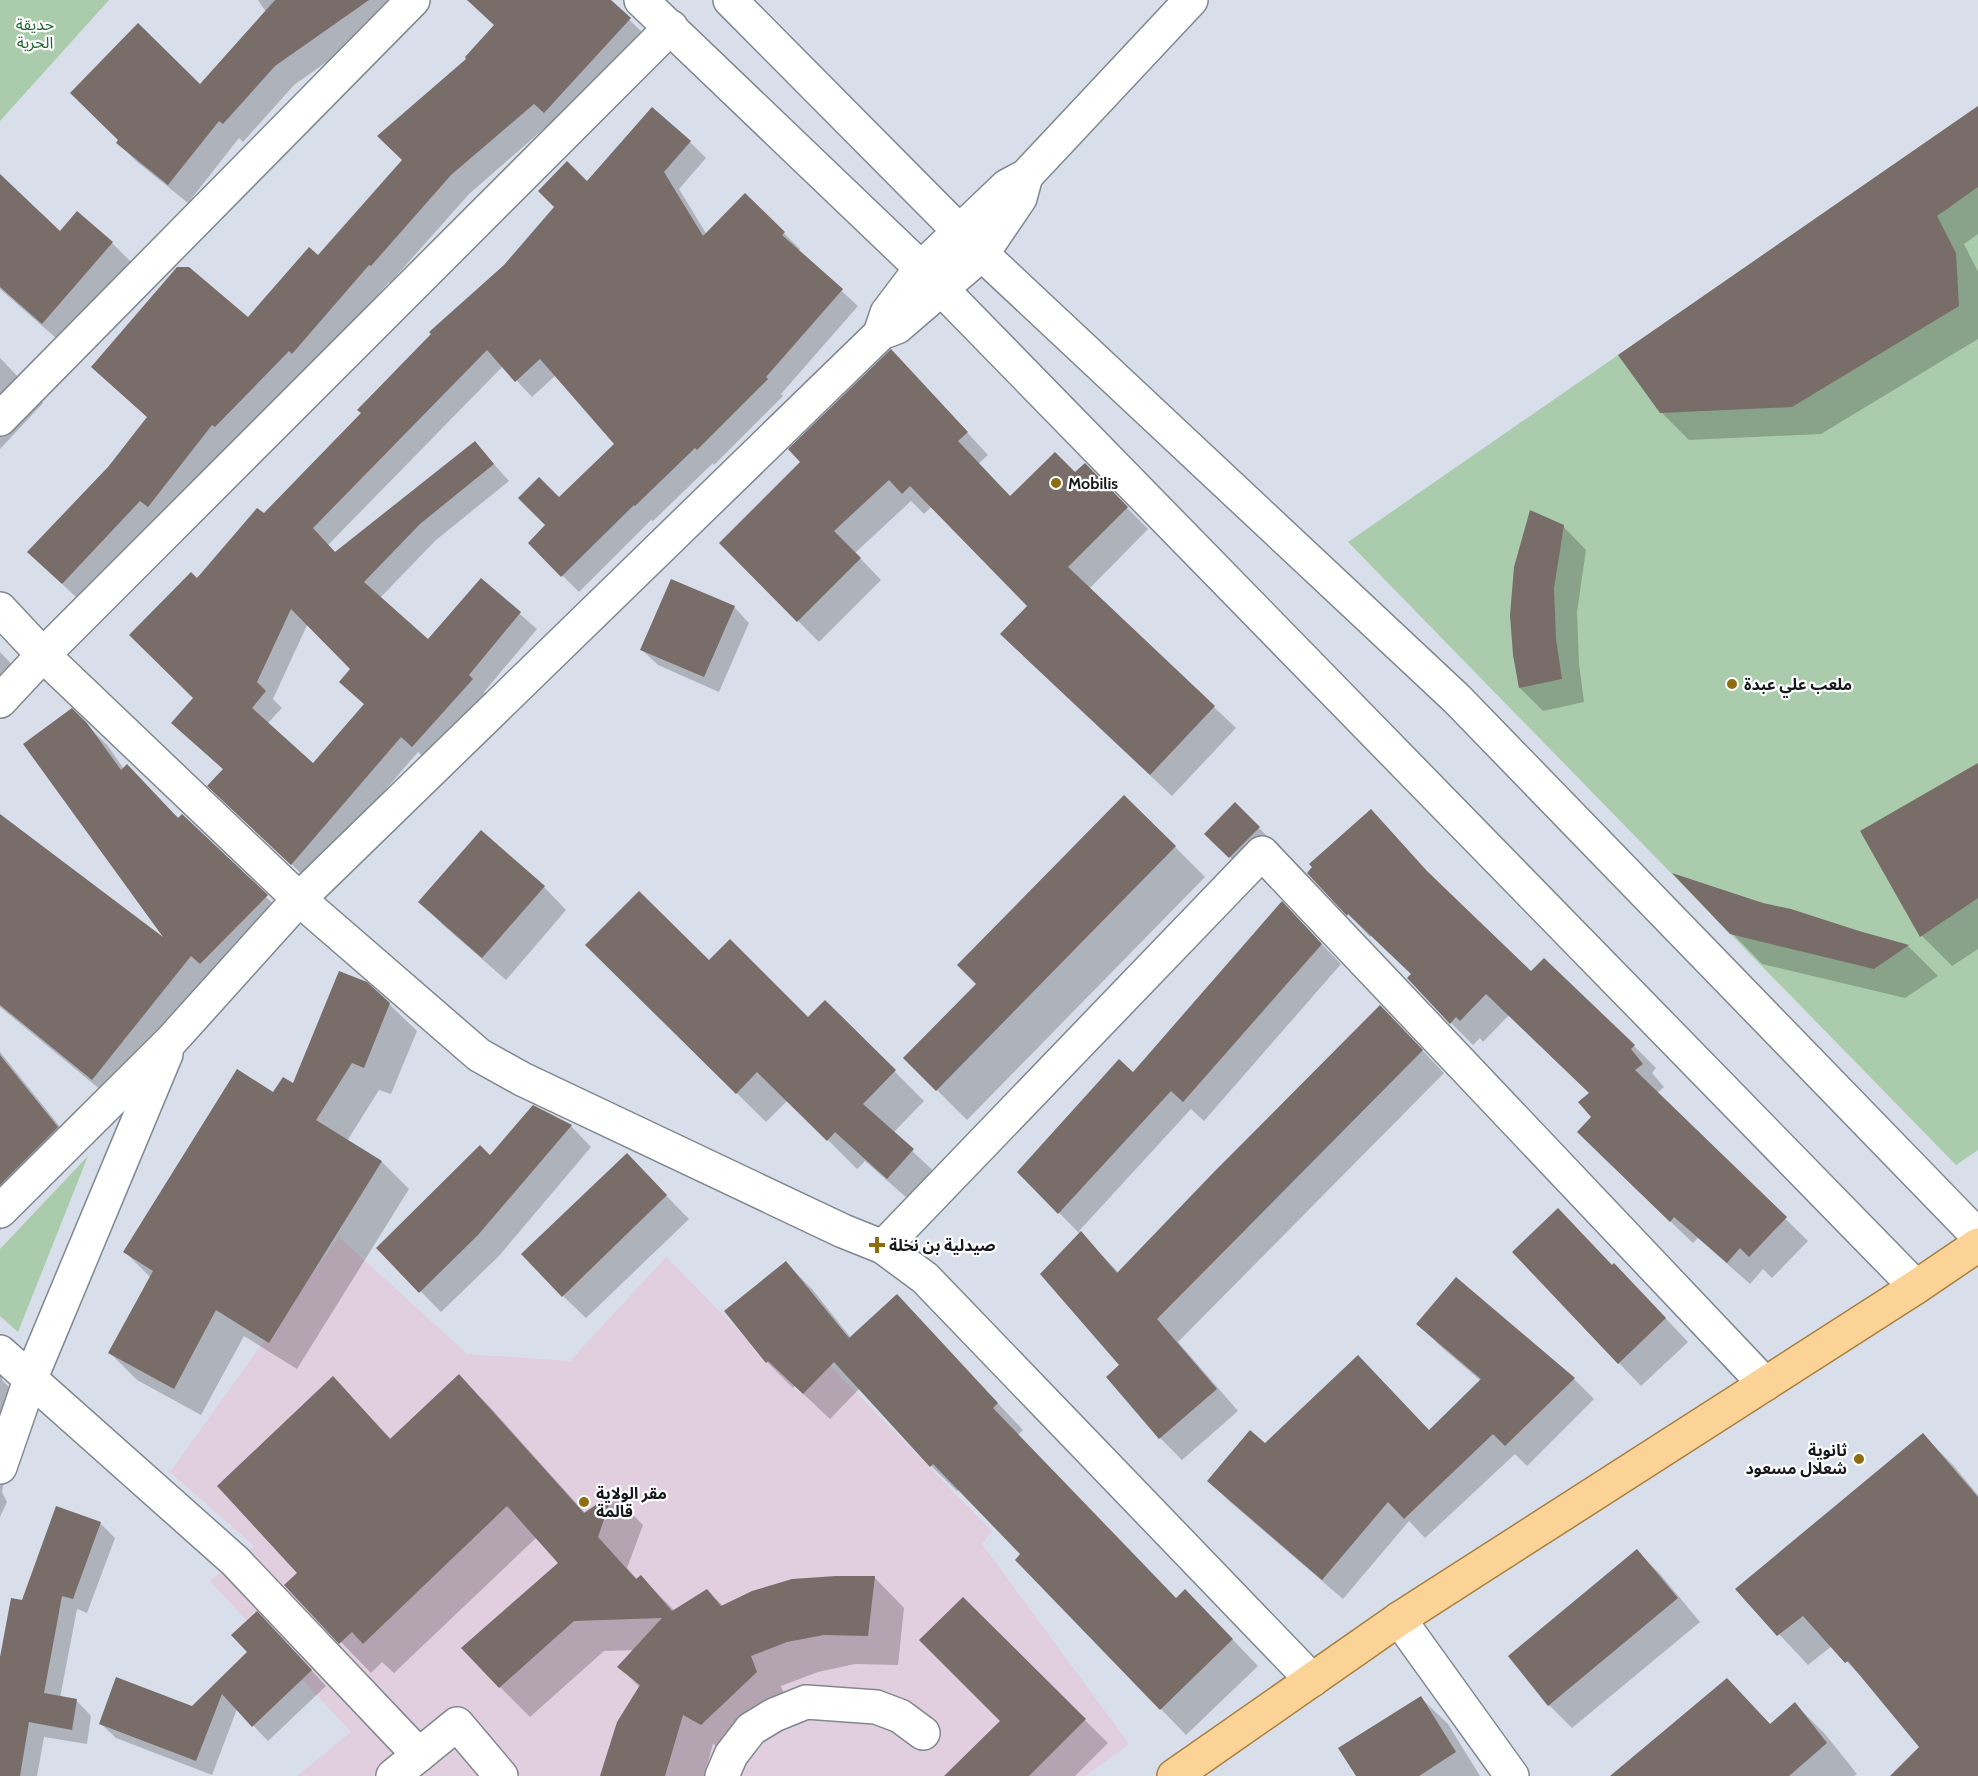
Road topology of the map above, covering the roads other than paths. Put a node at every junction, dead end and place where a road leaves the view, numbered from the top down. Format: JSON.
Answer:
{"nodes":[{"id":1,"x":413,"y":0,"type":"edge"},
{"id":2,"x":641,"y":0,"type":"edge"},
{"id":3,"x":730,"y":0,"type":"edge"},
{"id":4,"x":1191,"y":0,"type":"edge"},
{"id":5,"x":671,"y":27,"type":"junction"},
{"id":6,"x":1026,"y":176,"type":"junction"},
{"id":7,"x":960,"y":231,"type":"junction"},
{"id":8,"x":982,"y":254,"type":"junction"},
{"id":9,"x":931,"y":279,"type":"junction"},
{"id":10,"x":0,"y":419,"type":"edge"},
{"id":11,"x":0,"y":609,"type":"edge"},
{"id":12,"x":43,"y":655,"type":"junction"},
{"id":13,"x":0,"y":701,"type":"edge"},
{"id":14,"x":299,"y":899,"type":"junction"},
{"id":15,"x":171,"y":1041,"type":"junction"},
{"id":16,"x":0,"y":1211,"type":"edge"},
{"id":17,"x":1978,"y":1236,"type":"edge"},
{"id":18,"x":1978,"y":1245,"type":"edge"},
{"id":19,"x":883,"y":1247,"type":"junction"},
{"id":20,"x":1916,"y":1287,"type":"junction"},
{"id":21,"x":0,"y":1352,"type":"edge"},
{"id":22,"x":30,"y":1380,"type":"junction"},
{"id":23,"x":1765,"y":1384,"type":"junction"},
{"id":24,"x":0,"y":1467,"type":"edge"},
{"id":25,"x":1399,"y":1619,"type":"junction"},
{"id":26,"x":1312,"y":1680,"type":"junction"},
{"id":27,"x":922,"y":1733,"type":"dead end"},
{"id":28,"x":419,"y":1755,"type":"junction"},
{"id":29,"x":393,"y":1776,"type":"edge"},
{"id":30,"x":501,"y":1776,"type":"edge"},
{"id":31,"x":722,"y":1776,"type":"edge"},
{"id":32,"x":1174,"y":1776,"type":"edge"},
{"id":33,"x":1512,"y":1776,"type":"edge"}],
"edges":[{"from":1,"to":10,"type":"street"},
{"from":2,"to":5,"type":"street"},
{"from":3,"to":7,"type":"street"},
{"from":4,"to":6,"type":"street"},
{"from":5,"to":9,"type":"street"},
{"from":5,"to":12,"type":"street"},
{"from":6,"to":7,"type":"street"},
{"from":6,"to":8,"type":"street"},
{"from":7,"to":8,"type":"street"},
{"from":7,"to":9,"type":"street"},
{"from":8,"to":9,"type":"street"},
{"from":8,"to":17,"type":"street"},
{"from":9,"to":14,"type":"street"},
{"from":9,"to":20,"type":"street"},
{"from":11,"to":12,"type":"street"},
{"from":12,"to":13,"type":"street"},
{"from":12,"to":14,"type":"street"},
{"from":14,"to":15,"type":"street"},
{"from":14,"to":19,"type":"street"},
{"from":15,"to":16,"type":"street"},
{"from":15,"to":22,"type":"street"},
{"from":18,"to":20,"type":"main road"},
{"from":19,"to":23,"type":"street"},
{"from":19,"to":26,"type":"street"},
{"from":20,"to":23,"type":"main road"},
{"from":21,"to":22,"type":"street"},
{"from":22,"to":24,"type":"street"},
{"from":22,"to":28,"type":"street"},
{"from":23,"to":25,"type":"main road"},
{"from":25,"to":26,"type":"main road"},
{"from":25,"to":33,"type":"street"},
{"from":26,"to":32,"type":"main road"},
{"from":27,"to":31,"type":"street"},
{"from":28,"to":29,"type":"street"},
{"from":28,"to":30,"type":"street"}]}
